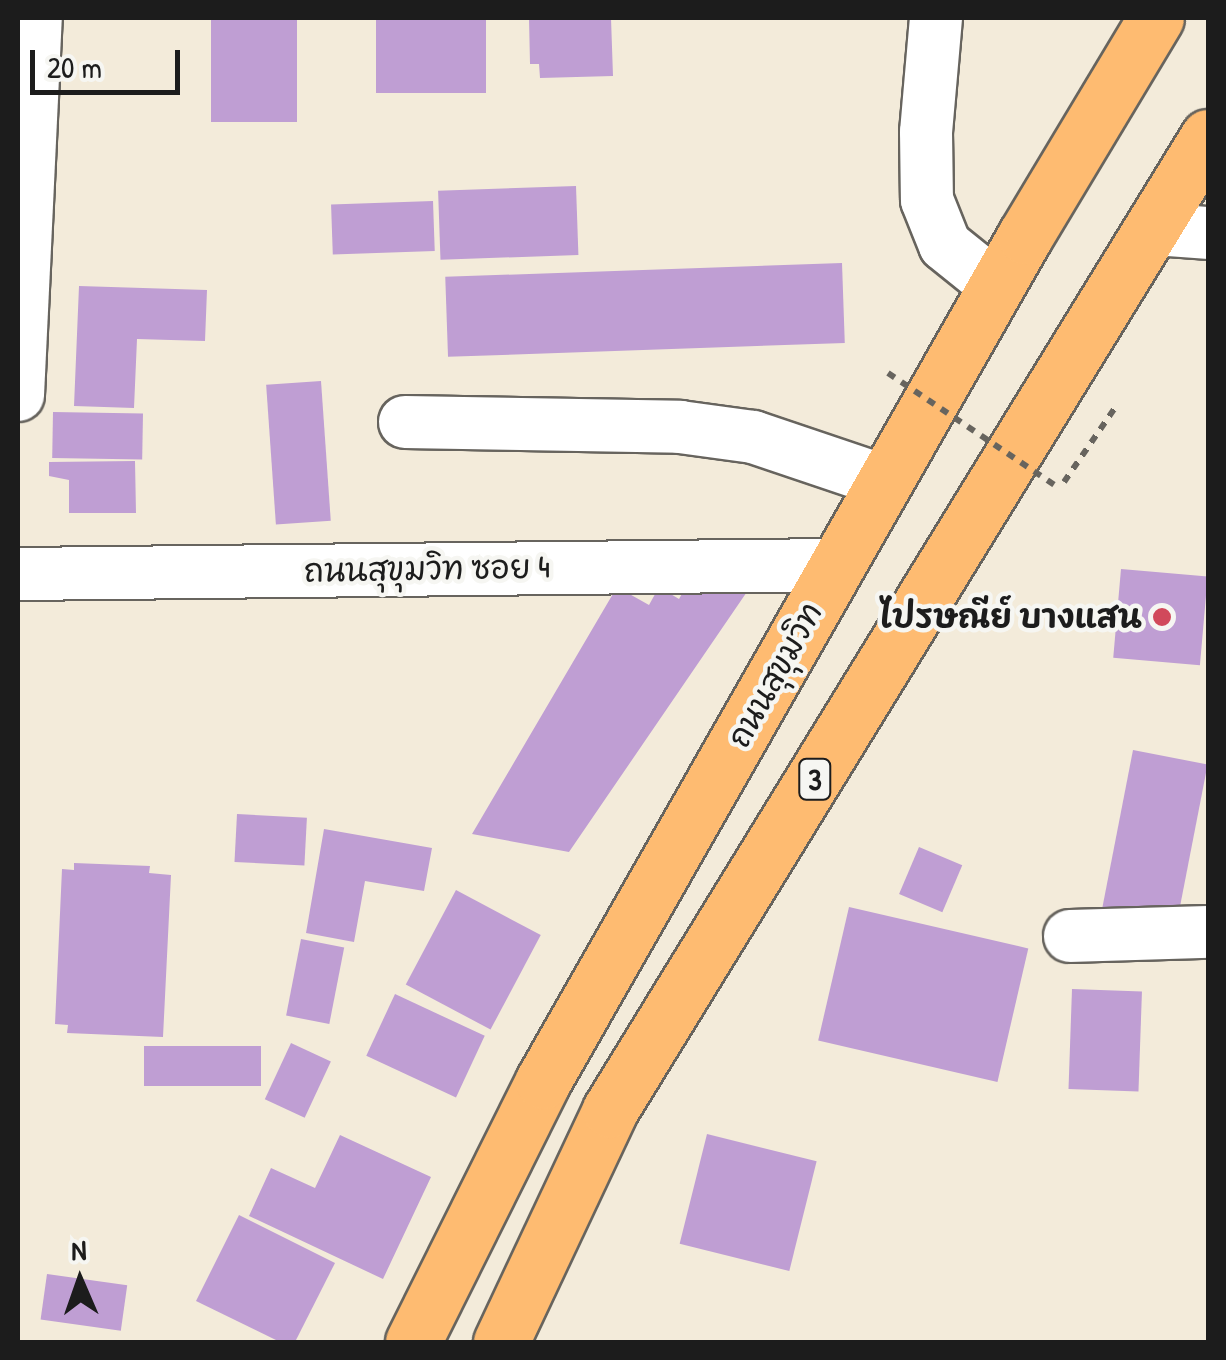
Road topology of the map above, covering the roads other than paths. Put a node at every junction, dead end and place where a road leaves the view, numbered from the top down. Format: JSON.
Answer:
{"nodes":[{"id":1,"x":36,"y":18,"type":"edge"},
{"id":2,"x":936,"y":18,"type":"edge"},
{"id":3,"x":1156,"y":18,"type":"edge"},
{"id":4,"x":1208,"y":138,"type":"edge"},
{"id":5,"x":1154,"y":229,"type":"junction"},
{"id":6,"x":1208,"y":233,"type":"edge"},
{"id":7,"x":996,"y":286,"type":"junction"},
{"id":8,"x":18,"y":395,"type":"edge"},
{"id":9,"x":405,"y":422,"type":"dead end"},
{"id":10,"x":884,"y":481,"type":"junction"},
{"id":11,"x":838,"y":565,"type":"junction"},
{"id":12,"x":18,"y":574,"type":"edge"},
{"id":13,"x":1208,"y":932,"type":"edge"},
{"id":14,"x":1070,"y":936,"type":"dead end"},
{"id":15,"x":413,"y":1342,"type":"edge"},
{"id":16,"x":501,"y":1342,"type":"edge"}],
"edges":[{"from":1,"to":8,"type":"street"},
{"from":2,"to":7,"type":"street"},
{"from":3,"to":7,"type":"main road","name":"ถนนสุขุมวิท"},
{"from":4,"to":5,"type":"main road","number":"3"},
{"from":5,"to":6,"type":"street"},
{"from":5,"to":16,"type":"main road","number":"3"},
{"from":7,"to":10,"type":"main road","name":"ถนนสุขุมวิท"},
{"from":9,"to":10,"type":"street"},
{"from":10,"to":11,"type":"main road","name":"ถนนสุขุมวิท"},
{"from":11,"to":12,"type":"street","name":"ถนนสุขุมวิท ซอย 4"},
{"from":11,"to":15,"type":"main road","name":"ถนนสุขุมวิท"},
{"from":13,"to":14,"type":"street"}]}
